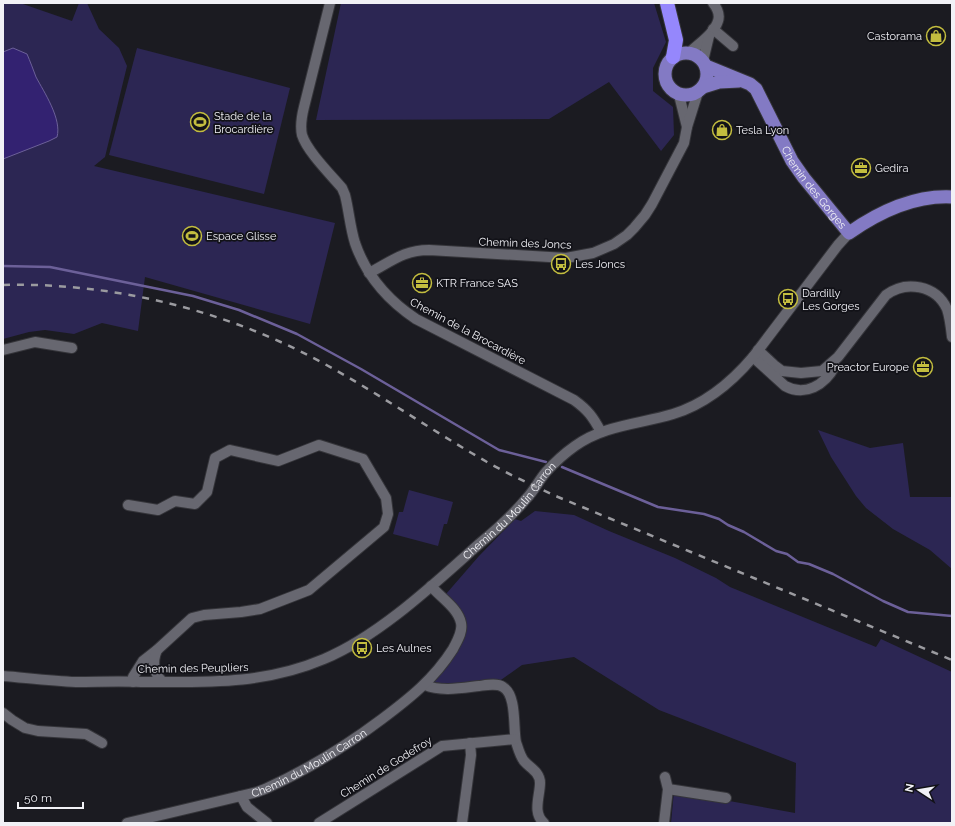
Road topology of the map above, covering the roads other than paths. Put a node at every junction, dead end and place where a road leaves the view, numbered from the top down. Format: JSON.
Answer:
{"nodes":[{"id":1,"x":330,"y":3,"type":"edge"},
{"id":2,"x":667,"y":3,"type":"edge"},
{"id":3,"x":713,"y":3,"type":"edge"},
{"id":4,"x":711,"y":32,"type":"junction"},
{"id":5,"x":733,"y":46,"type":"dead end"},
{"id":6,"x":689,"y":53,"type":"junction"},
{"id":7,"x":674,"y":57,"type":"junction"},
{"id":8,"x":704,"y":64,"type":"junction"},
{"id":9,"x":743,"y":81,"type":"junction"},
{"id":10,"x":701,"y":89,"type":"junction"},
{"id":11,"x":679,"y":95,"type":"junction"},
{"id":12,"x":687,"y":127,"type":"junction"},
{"id":13,"x":952,"y":197,"type":"edge"},
{"id":14,"x":849,"y":233,"type":"junction"},
{"id":15,"x":369,"y":273,"type":"junction"},
{"id":16,"x":952,"y":337,"type":"edge"},
{"id":17,"x":72,"y":348,"type":"dead end"},
{"id":18,"x":3,"y":350,"type":"edge"},
{"id":19,"x":756,"y":354,"type":"junction"},
{"id":20,"x":838,"y":357,"type":"junction"},
{"id":21,"x":601,"y":432,"type":"junction"},
{"id":22,"x":128,"y":505,"type":"dead end"},
{"id":23,"x":431,"y":586,"type":"junction"},
{"id":24,"x":157,"y":650,"type":"junction"},
{"id":25,"x":3,"y":676,"type":"edge"},
{"id":26,"x":133,"y":682,"type":"junction"},
{"id":27,"x":163,"y":682,"type":"junction"},
{"id":28,"x":425,"y":685,"type":"junction"},
{"id":29,"x":3,"y":713,"type":"edge"},
{"id":30,"x":516,"y":739,"type":"junction"},
{"id":31,"x":102,"y":743,"type":"dead end"},
{"id":32,"x":470,"y":743,"type":"junction"},
{"id":33,"x":665,"y":776,"type":"dead end"},
{"id":34,"x":668,"y":789,"type":"junction"},
{"id":35,"x":241,"y":796,"type":"junction"},
{"id":36,"x":726,"y":798,"type":"dead end"},
{"id":37,"x":127,"y":823,"type":"edge"},
{"id":38,"x":267,"y":823,"type":"edge"},
{"id":39,"x":319,"y":823,"type":"edge"},
{"id":40,"x":462,"y":823,"type":"edge"},
{"id":41,"x":544,"y":823,"type":"edge"},
{"id":42,"x":664,"y":823,"type":"edge"}],
"edges":[{"from":1,"to":15,"type":"street","name":"Chemin de la Brocardière"},
{"from":2,"to":7,"type":"highway"},
{"from":3,"to":4,"type":"street"},
{"from":4,"to":5,"type":"street"},
{"from":4,"to":6,"type":"street"},
{"from":4,"to":8,"type":"street"},
{"from":6,"to":7,"type":"main road"},
{"from":6,"to":8,"type":"main road"},
{"from":7,"to":11,"type":"main road"},
{"from":8,"to":9,"type":"main road","name":"Chemin des Gorges"},
{"from":8,"to":10,"type":"main road"},
{"from":9,"to":10,"type":"main road"},
{"from":9,"to":14,"type":"main road","name":"Chemin des Gorges"},
{"from":10,"to":11,"type":"main road"},
{"from":10,"to":12,"type":"street","name":"Chemin des Joncs"},
{"from":11,"to":12,"type":"street","name":"Chemin des Joncs"},
{"from":12,"to":15,"type":"street","name":"Chemin des Joncs"},
{"from":13,"to":14,"type":"main road","name":"Chemin du Moulin Carron"},
{"from":14,"to":19,"type":"street","name":"Chemin du Moulin Carron"},
{"from":15,"to":21,"type":"street","name":"Chemin de la Brocardière"},
{"from":16,"to":20,"type":"street"},
{"from":17,"to":18,"type":"street"},
{"from":19,"to":20,"type":"street"},
{"from":19,"to":20,"type":"street"},
{"from":19,"to":21,"type":"street","name":"Chemin du Moulin Carron"},
{"from":21,"to":23,"type":"street","name":"Chemin du Moulin Carron"},
{"from":22,"to":24,"type":"street"},
{"from":23,"to":27,"type":"street","name":"Chemin des Peupliers"},
{"from":23,"to":28,"type":"street","name":"Chemin du Moulin Carron"},
{"from":24,"to":26,"type":"street"},
{"from":24,"to":27,"type":"street"},
{"from":25,"to":26,"type":"street","name":"Chemin des Peupliers"},
{"from":26,"to":27,"type":"street","name":"Chemin des Peupliers"},
{"from":28,"to":30,"type":"street"},
{"from":28,"to":35,"type":"street","name":"Chemin du Moulin Carron"},
{"from":29,"to":31,"type":"street"},
{"from":30,"to":32,"type":"street","name":"Chemin de Godefroy"},
{"from":30,"to":41,"type":"street"},
{"from":32,"to":39,"type":"street","name":"Chemin de Godefroy"},
{"from":32,"to":40,"type":"street"},
{"from":33,"to":34,"type":"street"},
{"from":34,"to":36,"type":"street"},
{"from":34,"to":42,"type":"street"},
{"from":35,"to":37,"type":"street","name":"Chemin du Moulin Carron"},
{"from":35,"to":38,"type":"street"}]}
